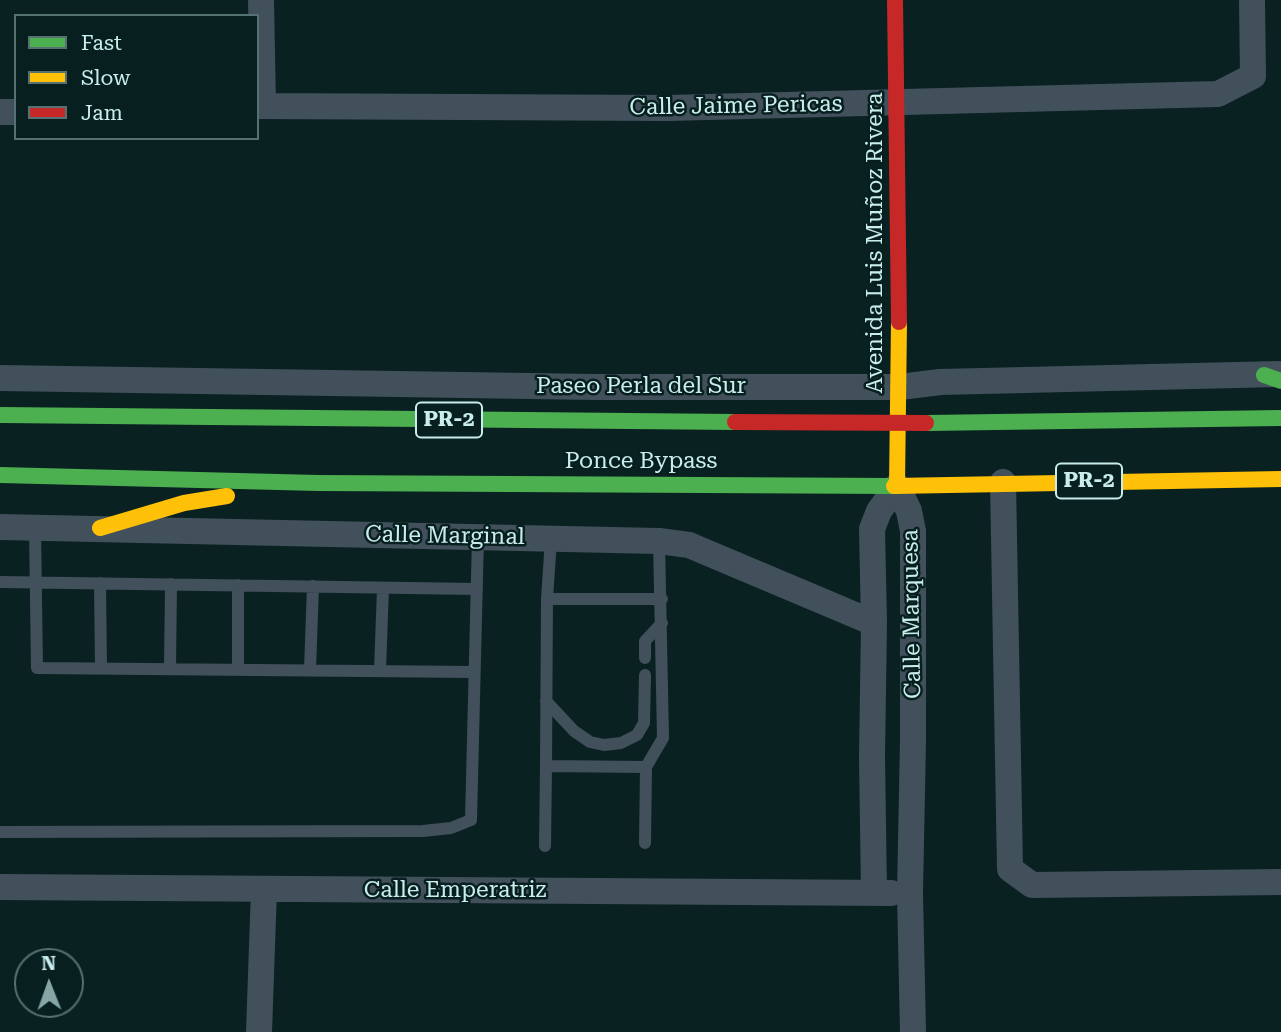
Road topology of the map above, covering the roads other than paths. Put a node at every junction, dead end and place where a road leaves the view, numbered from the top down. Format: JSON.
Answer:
{"nodes":[{"id":1,"x":261,"y":0,"type":"edge"},
{"id":2,"x":895,"y":0,"type":"edge"},
{"id":3,"x":1252,"y":0,"type":"edge"},
{"id":4,"x":897,"y":103,"type":"junction"},
{"id":5,"x":260,"y":105,"type":"edge"},
{"id":6,"x":1275,"y":377,"type":"edge"},
{"id":7,"x":0,"y":378,"type":"edge"},
{"id":8,"x":900,"y":387,"type":"junction"},
{"id":9,"x":0,"y":415,"type":"edge"},
{"id":10,"x":1281,"y":418,"type":"edge"},
{"id":11,"x":899,"y":423,"type":"junction"},
{"id":12,"x":0,"y":475,"type":"edge"},
{"id":13,"x":1281,"y":479,"type":"edge"},
{"id":14,"x":1003,"y":482,"type":"junction"},
{"id":15,"x":318,"y":483,"type":"junction"},
{"id":16,"x":897,"y":486,"type":"junction"},
{"id":17,"x":0,"y":527,"type":"edge"},
{"id":18,"x":35,"y":528,"type":"junction"},
{"id":19,"x":100,"y":528,"type":"junction"},
{"id":20,"x":478,"y":537,"type":"junction"},
{"id":21,"x":551,"y":539,"type":"junction"},
{"id":22,"x":660,"y":541,"type":"junction"},
{"id":23,"x":0,"y":582,"type":"edge"},
{"id":24,"x":35,"y":582,"type":"junction"},
{"id":25,"x":100,"y":583,"type":"junction"},
{"id":26,"x":171,"y":584,"type":"junction"},
{"id":27,"x":238,"y":585,"type":"junction"},
{"id":28,"x":313,"y":586,"type":"junction"},
{"id":29,"x":383,"y":588,"type":"junction"},
{"id":30,"x":477,"y":589,"type":"junction"},
{"id":31,"x":547,"y":599,"type":"junction"},
{"id":32,"x":662,"y":599,"type":"junction"},
{"id":33,"x":662,"y":623,"type":"junction"},
{"id":34,"x":874,"y":623,"type":"junction"},
{"id":35,"x":645,"y":659,"type":"dead end"},
{"id":36,"x":101,"y":668,"type":"junction"},
{"id":37,"x":170,"y":669,"type":"junction"},
{"id":38,"x":238,"y":670,"type":"junction"},
{"id":39,"x":310,"y":670,"type":"junction"},
{"id":40,"x":380,"y":671,"type":"junction"},
{"id":41,"x":474,"y":672,"type":"junction"},
{"id":42,"x":645,"y":676,"type":"dead end"},
{"id":43,"x":546,"y":701,"type":"junction"},
{"id":44,"x":872,"y":757,"type":"junction"},
{"id":45,"x":913,"y":758,"type":"junction"},
{"id":46,"x":546,"y":766,"type":"junction"},
{"id":47,"x":646,"y":768,"type":"junction"},
{"id":48,"x":0,"y":832,"type":"edge"},
{"id":49,"x":645,"y":844,"type":"dead end"},
{"id":50,"x":545,"y":846,"type":"dead end"},
{"id":51,"x":1281,"y":882,"type":"edge"},
{"id":52,"x":0,"y":887,"type":"edge"},
{"id":53,"x":264,"y":889,"type":"junction"},
{"id":54,"x":874,"y":893,"type":"junction"},
{"id":55,"x":910,"y":893,"type":"junction"},
{"id":56,"x":259,"y":1032,"type":"edge"},
{"id":57,"x":913,"y":1032,"type":"edge"}],
"edges":[{"from":1,"to":5,"type":"street"},
{"from":2,"to":4,"type":"main road","name":"Avenida Luis Muñoz Rivera"},
{"from":3,"to":4,"type":"street","name":"Calle Jaime Pericas"},
{"from":4,"to":5,"type":"street","name":"Calle Jaime Pericas"},
{"from":4,"to":8,"type":"main road","name":"Avenida Luis Muñoz Rivera"},
{"from":6,"to":8,"type":"street","name":"Paseo Perla del Sur"},
{"from":7,"to":8,"type":"street","name":"Paseo Perla del Sur"},
{"from":8,"to":11,"type":"main road","name":"Avenida Luis Muñoz Rivera"},
{"from":9,"to":11,"type":"main road","name":"Ponce Bypass","number":"PR-2"},
{"from":10,"to":11,"type":"main road","name":"Ponce Bypass","number":"PR-2"},
{"from":11,"to":16,"type":"main road","name":"Avenida Luis Muñoz Rivera"},
{"from":12,"to":15,"type":"main road","name":"Ponce Bypass","number":"PR-2"},
{"from":13,"to":14,"type":"main road","name":"Ponce Bypass","number":"PR-2"},
{"from":14,"to":16,"type":"main road","name":"Ponce Bypass","number":"PR-2"},
{"from":14,"to":51,"type":"street"},
{"from":15,"to":16,"type":"main road","name":"Ponce Bypass","number":"PR-2"},
{"from":15,"to":19,"type":"main road"},
{"from":16,"to":34,"type":"street","name":"Calle Marquesa"},
{"from":16,"to":45,"type":"street","name":"Calle Marquesa"},
{"from":17,"to":18,"type":"street","name":"Calle Marginal"},
{"from":18,"to":19,"type":"street","name":"Calle Marginal"},
{"from":18,"to":24,"type":"lane"},
{"from":19,"to":20,"type":"street","name":"Calle Marginal"},
{"from":20,"to":21,"type":"street","name":"Calle Marginal"},
{"from":20,"to":30,"type":"lane"},
{"from":21,"to":22,"type":"street","name":"Calle Marginal"},
{"from":21,"to":31,"type":"lane"},
{"from":22,"to":32,"type":"lane"},
{"from":22,"to":34,"type":"street","name":"Calle Marginal"},
{"from":23,"to":24,"type":"lane"},
{"from":24,"to":25,"type":"lane"},
{"from":24,"to":36,"type":"lane"},
{"from":25,"to":26,"type":"lane"},
{"from":25,"to":36,"type":"lane"},
{"from":26,"to":27,"type":"lane"},
{"from":26,"to":37,"type":"lane"},
{"from":27,"to":28,"type":"lane"},
{"from":27,"to":38,"type":"lane"},
{"from":28,"to":29,"type":"lane"},
{"from":28,"to":39,"type":"lane"},
{"from":29,"to":30,"type":"lane"},
{"from":29,"to":40,"type":"lane"},
{"from":30,"to":41,"type":"lane"},
{"from":31,"to":32,"type":"lane"},
{"from":31,"to":43,"type":"lane"},
{"from":32,"to":33,"type":"lane"},
{"from":33,"to":35,"type":"lane"},
{"from":33,"to":47,"type":"lane"},
{"from":34,"to":44,"type":"street","name":"Calle Marquesa"},
{"from":36,"to":37,"type":"lane"},
{"from":37,"to":38,"type":"lane"},
{"from":38,"to":39,"type":"lane"},
{"from":39,"to":40,"type":"lane"},
{"from":40,"to":41,"type":"lane"},
{"from":41,"to":48,"type":"lane"},
{"from":42,"to":43,"type":"lane"},
{"from":43,"to":46,"type":"lane"},
{"from":44,"to":45,"type":"street"},
{"from":44,"to":54,"type":"street","name":"Calle Marquesa"},
{"from":45,"to":55,"type":"street","name":"Calle Marquesa"},
{"from":46,"to":47,"type":"lane"},
{"from":46,"to":50,"type":"lane"},
{"from":47,"to":49,"type":"lane"},
{"from":52,"to":53,"type":"street","name":"Calle Emperatriz"},
{"from":53,"to":54,"type":"street","name":"Calle Emperatriz"},
{"from":53,"to":56,"type":"street"},
{"from":54,"to":55,"type":"street","name":"Calle Emperatriz"},
{"from":55,"to":57,"type":"street","name":"Calle Marquesa"}]}
